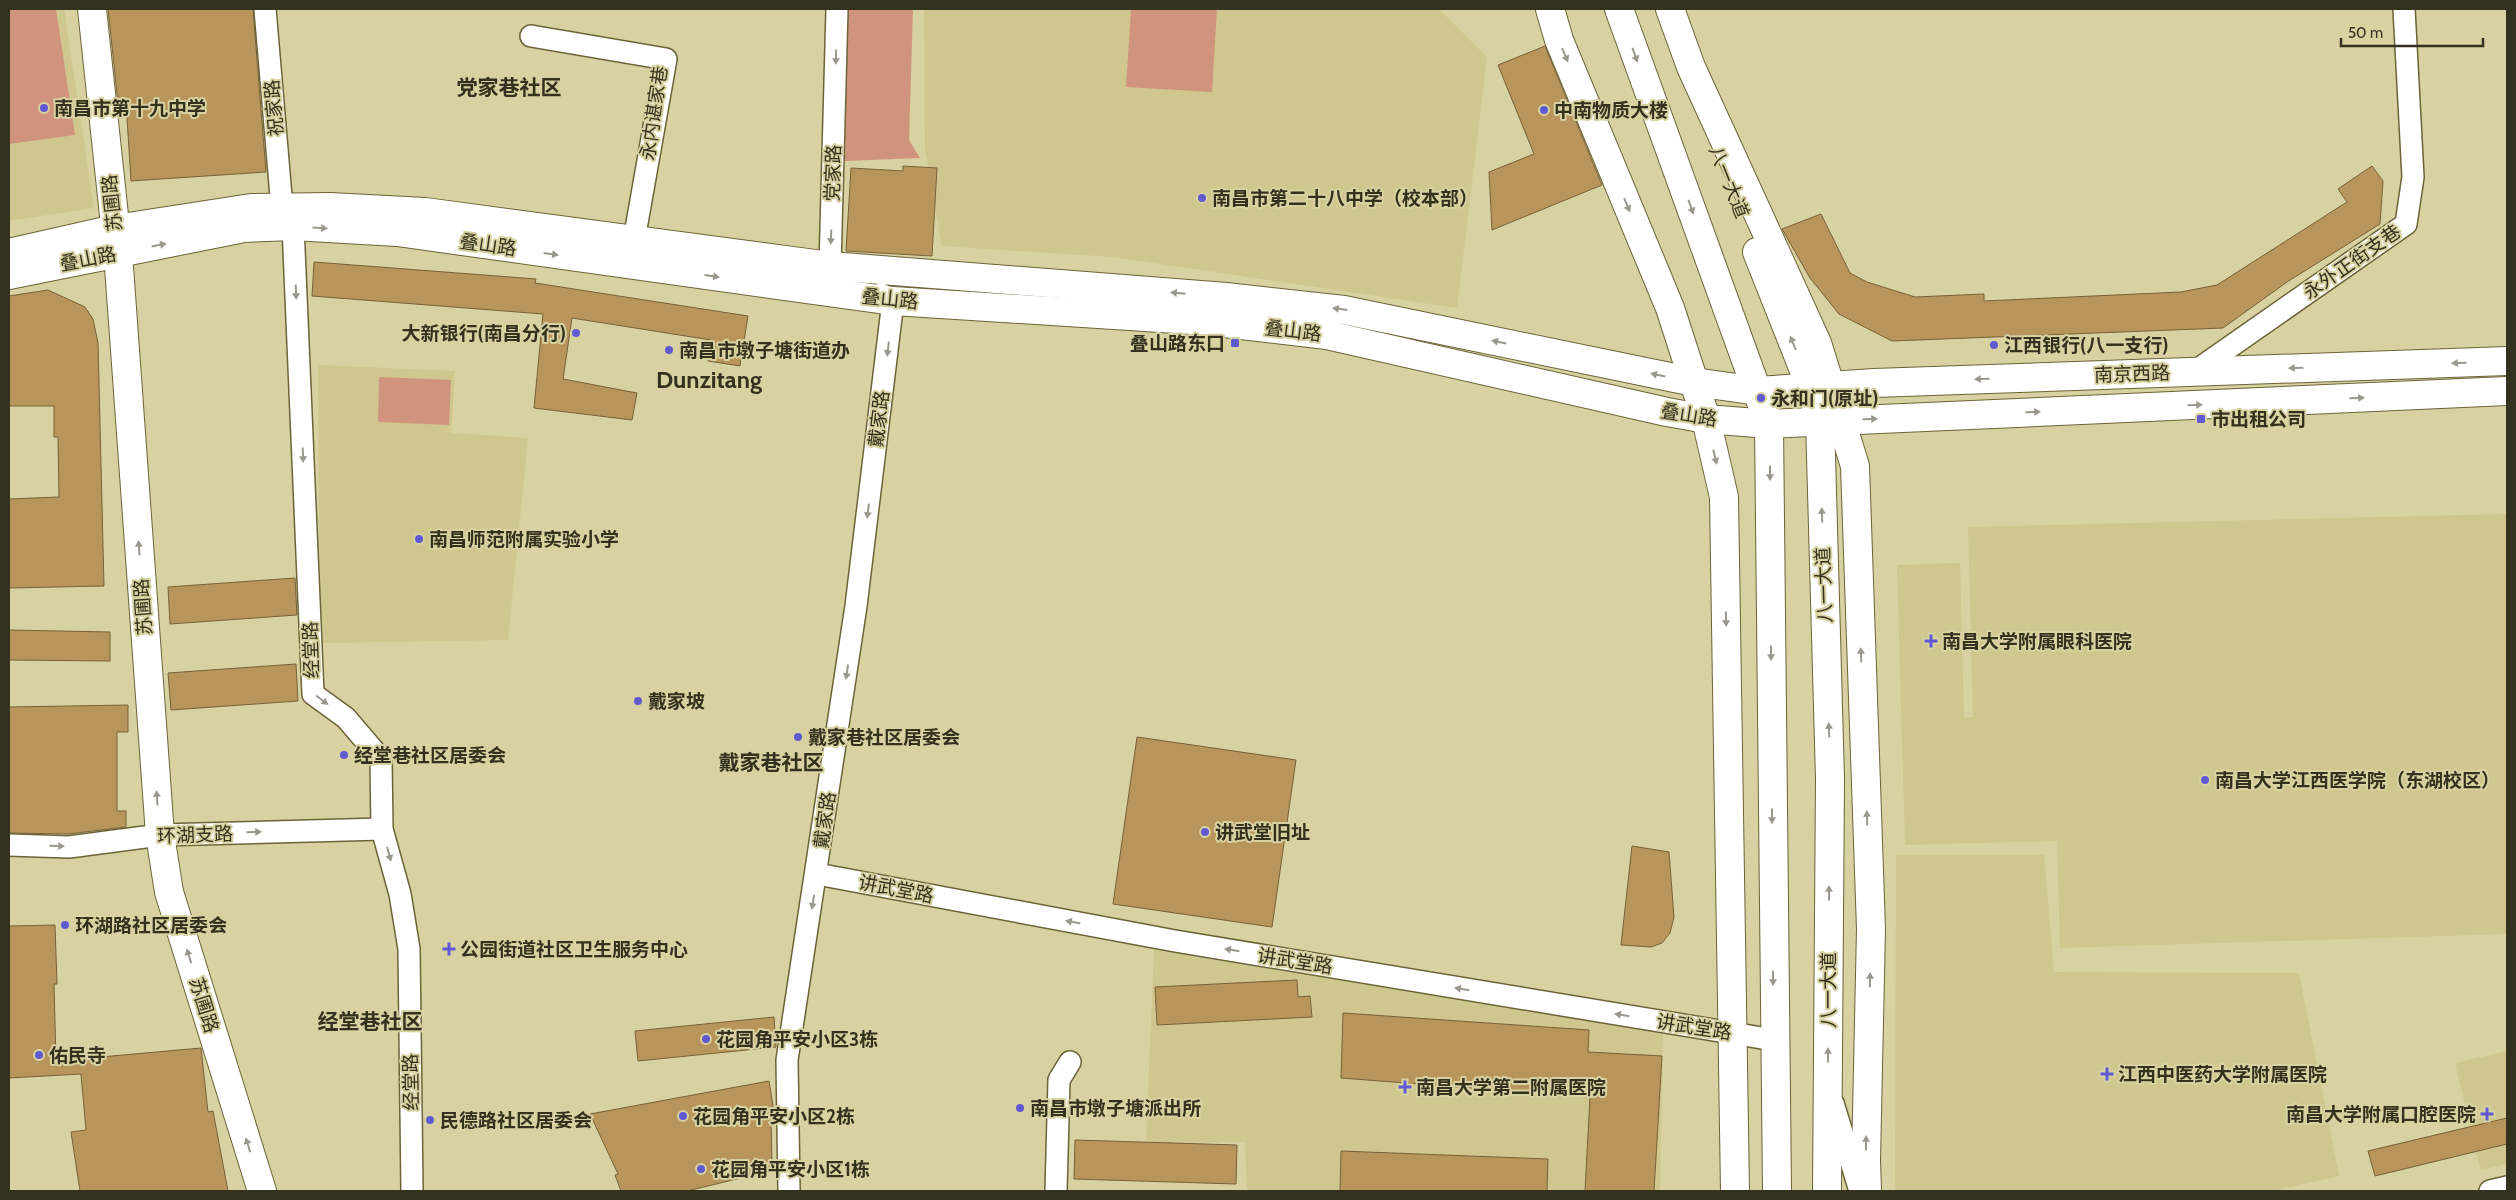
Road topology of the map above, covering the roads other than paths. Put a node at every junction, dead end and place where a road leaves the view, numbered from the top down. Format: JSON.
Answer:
{"nodes":[{"id":1,"x":92,"y":9,"type":"edge"},
{"id":2,"x":265,"y":9,"type":"edge"},
{"id":3,"x":837,"y":9,"type":"edge"},
{"id":4,"x":1550,"y":9,"type":"edge"},
{"id":5,"x":1619,"y":9,"type":"edge"},
{"id":6,"x":1659,"y":9,"type":"edge"},
{"id":7,"x":1670,"y":9,"type":"edge"},
{"id":8,"x":2404,"y":9,"type":"edge"},
{"id":9,"x":531,"y":36,"type":"dead end"},
{"id":10,"x":288,"y":217,"type":"junction"},
{"id":11,"x":634,"y":240,"type":"junction"},
{"id":12,"x":116,"y":241,"type":"junction"},
{"id":13,"x":9,"y":253,"type":"edge"},
{"id":14,"x":830,"y":266,"type":"junction"},
{"id":15,"x":9,"y":276,"type":"edge"},
{"id":16,"x":894,"y":301,"type":"junction"},
{"id":17,"x":2507,"y":361,"type":"edge"},
{"id":18,"x":2194,"y":372,"type":"junction"},
{"id":19,"x":1694,"y":382,"type":"junction"},
{"id":20,"x":1821,"y":388,"type":"junction"},
{"id":21,"x":1758,"y":391,"type":"junction"},
{"id":22,"x":2507,"y":391,"type":"edge"},
{"id":23,"x":1706,"y":419,"type":"junction"},
{"id":24,"x":1830,"y":420,"type":"junction"},
{"id":25,"x":1769,"y":424,"type":"junction"},
{"id":26,"x":382,"y":829,"type":"junction"},
{"id":27,"x":160,"y":835,"type":"junction"},
{"id":28,"x":9,"y":845,"type":"edge"},
{"id":29,"x":817,"y":874,"type":"junction"},
{"id":30,"x":1732,"y":1034,"type":"junction"},
{"id":31,"x":1774,"y":1040,"type":"junction"},
{"id":32,"x":1070,"y":1062,"type":"dead end"},
{"id":33,"x":1828,"y":1086,"type":"junction"},
{"id":34,"x":2507,"y":1187,"type":"edge"},
{"id":35,"x":262,"y":1191,"type":"edge"},
{"id":36,"x":412,"y":1191,"type":"edge"},
{"id":37,"x":789,"y":1191,"type":"edge"},
{"id":38,"x":1056,"y":1191,"type":"edge"},
{"id":39,"x":1735,"y":1191,"type":"edge"},
{"id":40,"x":1777,"y":1191,"type":"edge"},
{"id":41,"x":1827,"y":1191,"type":"edge"},
{"id":42,"x":1860,"y":1191,"type":"edge"},
{"id":43,"x":1867,"y":1191,"type":"edge"},
{"id":44,"x":2490,"y":1191,"type":"edge"}],
"edges":[{"from":1,"to":12,"type":"main road","name":"苏圃路"},
{"from":2,"to":10,"type":"street","name":"祝家路"},
{"from":3,"to":14,"type":"street","name":"党家路","one_way":true},
{"from":4,"to":19,"type":"main road","one_way":true},
{"from":5,"to":21,"type":"main road","one_way":true},
{"from":20,"to":6,"type":"main road","name":"八一大道","one_way":true},
{"from":7,"to":20,"type":"main road"},
{"from":8,"to":18,"type":"street","name":"永外正街支巷"},
{"from":9,"to":11,"type":"street","name":"永内谌家巷"},
{"from":10,"to":11,"type":"main road","name":"叠山路"},
{"from":10,"to":12,"type":"main road","name":"叠山路"},
{"from":10,"to":16,"type":"main road","name":"叠山路","one_way":true},
{"from":10,"to":26,"type":"street","name":"经堂路","one_way":true},
{"from":11,"to":14,"type":"main road","name":"叠山路"},
{"from":12,"to":13,"type":"main road","name":"叠山路"},
{"from":12,"to":15,"type":"main road","name":"叠山路"},
{"from":27,"to":12,"type":"main road","name":"苏圃路","one_way":true},
{"from":14,"to":16,"type":"street"},
{"from":19,"to":14,"type":"main road","name":"叠山路","one_way":true},
{"from":16,"to":23,"type":"main road","name":"叠山路"},
{"from":16,"to":29,"type":"street","name":"戴家路","one_way":true},
{"from":17,"to":18,"type":"main road","name":"南京西路","one_way":true},
{"from":18,"to":20,"type":"main road","name":"南京西路","one_way":true},
{"from":19,"to":21,"type":"main road","name":"叠山路"},
{"from":19,"to":23,"type":"main road"},
{"from":20,"to":21,"type":"main road","name":"南京西路"},
{"from":20,"to":24,"type":"main road","name":"八一大道"},
{"from":21,"to":25,"type":"main road"},
{"from":24,"to":22,"type":"main road","name":"南京西路","one_way":true},
{"from":23,"to":25,"type":"main road","name":"叠山路"},
{"from":23,"to":30,"type":"main road","one_way":true},
{"from":24,"to":25,"type":"main road","name":"南京西路"},
{"from":33,"to":24,"type":"main road","name":"八一大道","one_way":true},
{"from":43,"to":24,"type":"main road","one_way":true},
{"from":25,"to":31,"type":"main road","one_way":true},
{"from":27,"to":26,"type":"street","name":"环湖支路","one_way":true},
{"from":26,"to":36,"type":"street","name":"经堂路","one_way":true},
{"from":28,"to":27,"type":"street","name":"环湖支路","one_way":true},
{"from":35,"to":27,"type":"main road","name":"苏圃路","one_way":true},
{"from":30,"to":29,"type":"street","name":"讲武堂路","one_way":true},
{"from":29,"to":37,"type":"street","name":"戴家路","one_way":true},
{"from":30,"to":31,"type":"street","name":"讲武堂路"},
{"from":30,"to":39,"type":"main road"},
{"from":31,"to":40,"type":"main road"},
{"from":32,"to":38,"type":"street"},
{"from":33,"to":41,"type":"main road","name":"八一大道"},
{"from":33,"to":42,"type":"street"},
{"from":34,"to":44,"type":"street"}]}
